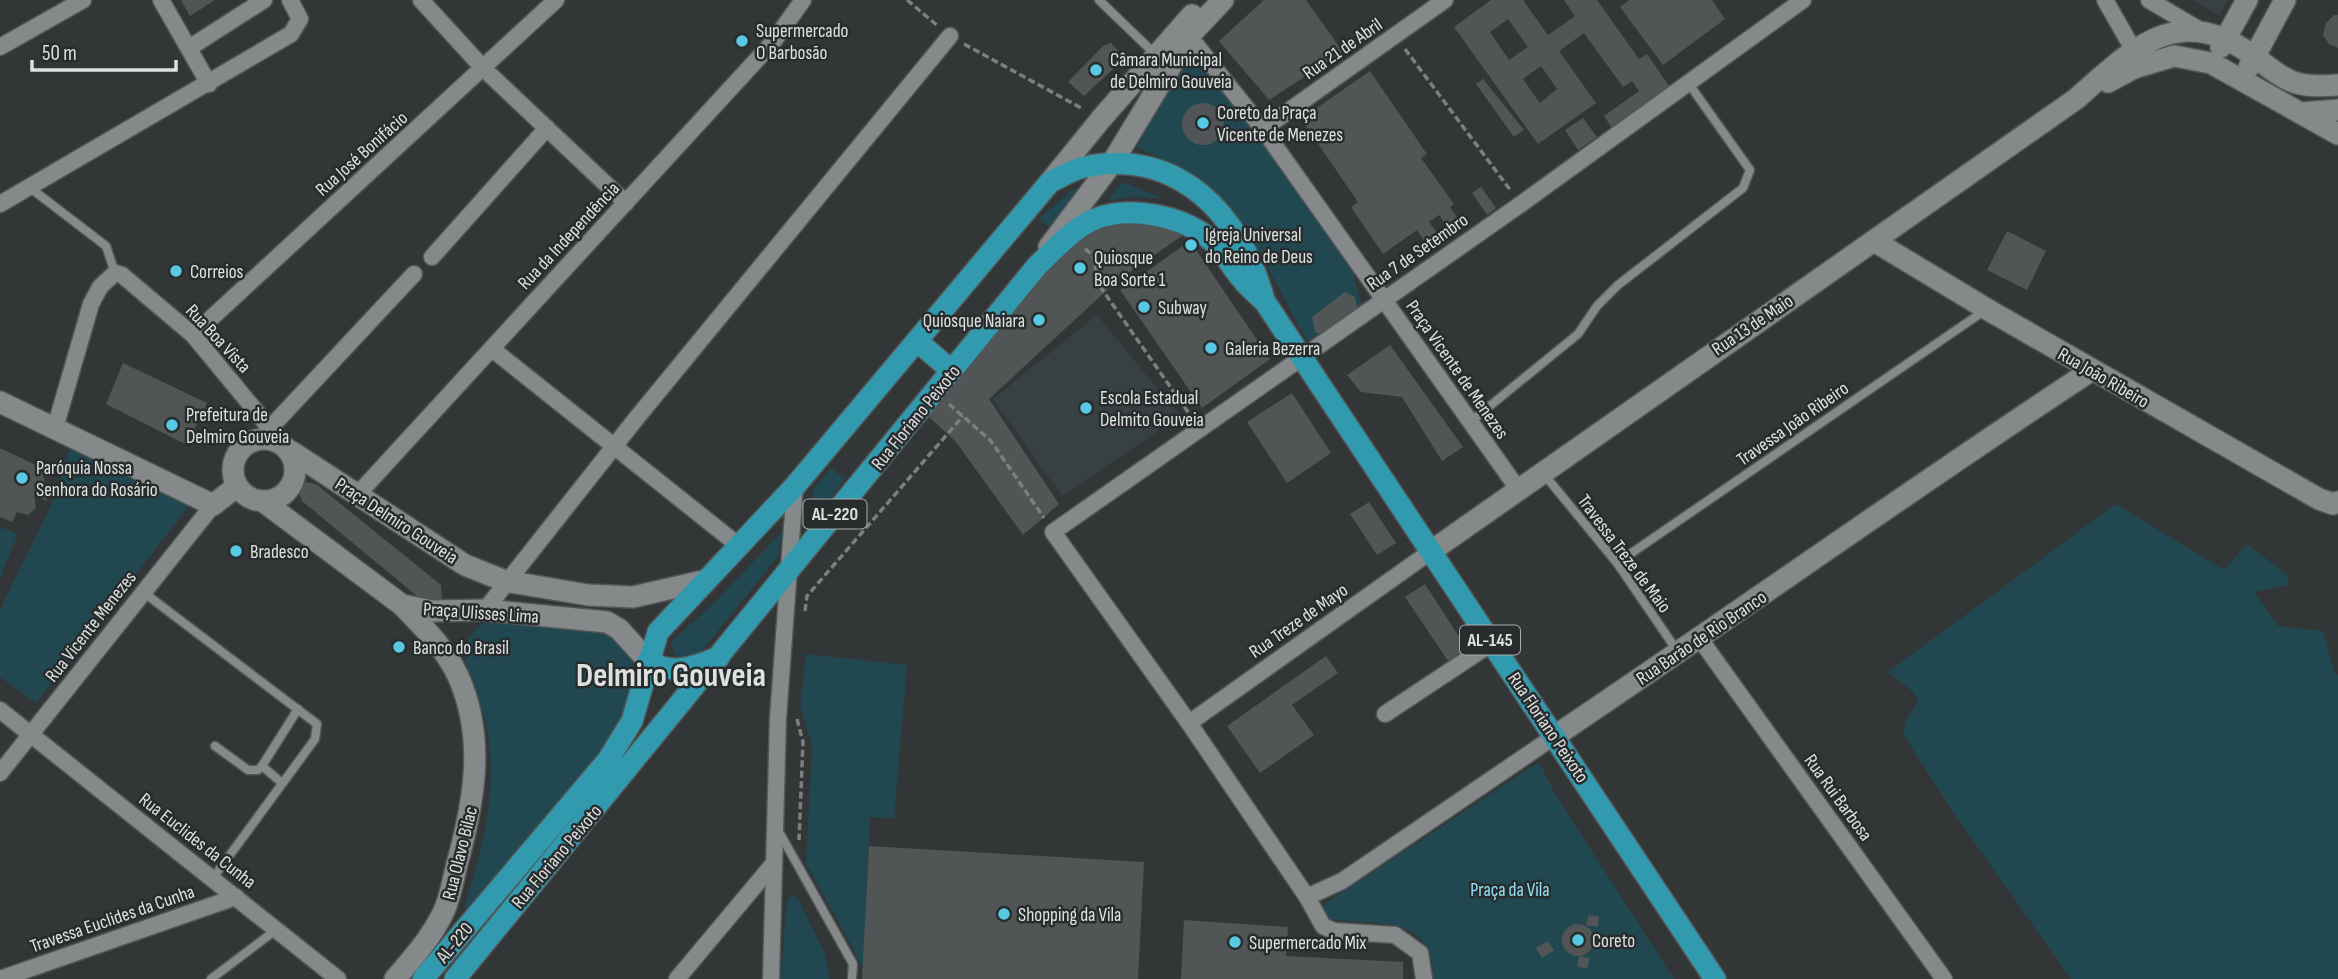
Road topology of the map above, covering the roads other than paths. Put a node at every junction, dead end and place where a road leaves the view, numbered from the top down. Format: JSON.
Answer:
{"nodes":[{"id":1,"x":83,"y":0,"type":"edge"},
{"id":2,"x":160,"y":0,"type":"edge"},
{"id":3,"x":264,"y":0,"type":"edge"},
{"id":4,"x":290,"y":0,"type":"edge"},
{"id":5,"x":421,"y":0,"type":"edge"},
{"id":6,"x":556,"y":0,"type":"edge"},
{"id":7,"x":803,"y":0,"type":"edge"},
{"id":8,"x":1099,"y":0,"type":"edge"},
{"id":9,"x":1205,"y":0,"type":"edge"},
{"id":10,"x":1223,"y":0,"type":"edge"},
{"id":11,"x":1445,"y":0,"type":"edge"},
{"id":12,"x":1803,"y":0,"type":"edge"},
{"id":13,"x":2105,"y":0,"type":"edge"},
{"id":14,"x":2149,"y":0,"type":"edge"},
{"id":15,"x":2247,"y":0,"type":"edge"},
{"id":16,"x":2286,"y":0,"type":"edge"},
{"id":17,"x":2197,"y":29,"type":"junction"},
{"id":18,"x":950,"y":36,"type":"road end"},
{"id":19,"x":1189,"y":36,"type":"junction"},
{"id":20,"x":2227,"y":37,"type":"junction"},
{"id":21,"x":0,"y":47,"type":"edge"},
{"id":22,"x":189,"y":48,"type":"junction"},
{"id":23,"x":2133,"y":49,"type":"junction"},
{"id":24,"x":1155,"y":55,"type":"junction"},
{"id":25,"x":2254,"y":56,"type":"junction"},
{"id":26,"x":2211,"y":63,"type":"junction"},
{"id":27,"x":484,"y":69,"type":"junction"},
{"id":28,"x":2241,"y":81,"type":"junction"},
{"id":29,"x":209,"y":84,"type":"junction"},
{"id":30,"x":1689,"y":84,"type":"junction"},
{"id":31,"x":2338,"y":85,"type":"edge"},
{"id":32,"x":2076,"y":99,"type":"junction"},
{"id":33,"x":2338,"y":110,"type":"edge"},
{"id":34,"x":2302,"y":113,"type":"junction"},
{"id":35,"x":547,"y":128,"type":"junction"},
{"id":36,"x":1263,"y":129,"type":"junction"},
{"id":37,"x":2338,"y":134,"type":"edge"},
{"id":38,"x":1112,"y":163,"type":"junction"},
{"id":39,"x":1050,"y":183,"type":"junction"},
{"id":40,"x":29,"y":187,"type":"junction"},
{"id":41,"x":626,"y":203,"type":"junction"},
{"id":42,"x":0,"y":204,"type":"edge"},
{"id":43,"x":1874,"y":241,"type":"junction"},
{"id":44,"x":432,"y":257,"type":"dead end"},
{"id":45,"x":1037,"y":266,"type":"junction"},
{"id":46,"x":115,"y":273,"type":"junction"},
{"id":47,"x":414,"y":274,"type":"dead end"},
{"id":48,"x":1385,"y":299,"type":"junction"},
{"id":49,"x":1265,"y":302,"type":"junction"},
{"id":50,"x":1986,"y":309,"type":"junction"},
{"id":51,"x":193,"y":335,"type":"junction"},
{"id":52,"x":918,"y":341,"type":"junction"},
{"id":53,"x":492,"y":349,"type":"junction"},
{"id":54,"x":1301,"y":356,"type":"junction"},
{"id":55,"x":2092,"y":370,"type":"junction"},
{"id":56,"x":952,"y":371,"type":"junction"},
{"id":57,"x":0,"y":402,"type":"edge"},
{"id":58,"x":1469,"y":423,"type":"junction"},
{"id":59,"x":55,"y":428,"type":"junction"},
{"id":60,"x":282,"y":441,"type":"junction"},
{"id":61,"x":615,"y":446,"type":"junction"},
{"id":62,"x":1544,"y":472,"type":"junction"},
{"id":63,"x":795,"y":486,"type":"junction"},
{"id":64,"x":236,"y":487,"type":"junction"},
{"id":65,"x":1518,"y":489,"type":"junction"},
{"id":66,"x":358,"y":494,"type":"junction"},
{"id":67,"x":264,"y":502,"type":"junction"},
{"id":68,"x":213,"y":505,"type":"junction"},
{"id":69,"x":2336,"y":505,"type":"edge"},
{"id":70,"x":738,"y":545,"type":"junction"},
{"id":71,"x":1430,"y":552,"type":"junction"},
{"id":72,"x":1617,"y":563,"type":"junction"},
{"id":73,"x":787,"y":573,"type":"junction"},
{"id":74,"x":505,"y":581,"type":"junction"},
{"id":75,"x":703,"y":581,"type":"junction"},
{"id":76,"x":143,"y":592,"type":"junction"},
{"id":77,"x":402,"y":605,"type":"junction"},
{"id":78,"x":485,"y":610,"type":"junction"},
{"id":79,"x":1700,"y":639,"type":"junction"},
{"id":80,"x":1492,"y":643,"type":"junction"},
{"id":81,"x":1678,"y":653,"type":"junction"},
{"id":82,"x":720,"y":657,"type":"junction"},
{"id":83,"x":648,"y":661,"type":"junction"},
{"id":84,"x":298,"y":709,"type":"junction"},
{"id":85,"x":0,"y":710,"type":"edge"},
{"id":86,"x":1385,"y":714,"type":"dead end"},
{"id":87,"x":1189,"y":723,"type":"junction"},
{"id":88,"x":31,"y":736,"type":"junction"},
{"id":89,"x":1555,"y":736,"type":"junction"},
{"id":90,"x":215,"y":746,"type":"dead end"},
{"id":91,"x":262,"y":766,"type":"junction"},
{"id":92,"x":0,"y":773,"type":"edge"},
{"id":93,"x":282,"y":783,"type":"junction"},
{"id":94,"x":775,"y":824,"type":"junction"},
{"id":95,"x":774,"y":863,"type":"junction"},
{"id":96,"x":212,"y":878,"type":"junction"},
{"id":97,"x":236,"y":897,"type":"junction"},
{"id":98,"x":1307,"y":897,"type":"junction"},
{"id":99,"x":276,"y":929,"type":"junction"},
{"id":100,"x":1,"y":979,"type":"edge"},
{"id":101,"x":211,"y":979,"type":"edge"},
{"id":102,"x":338,"y":979,"type":"edge"},
{"id":103,"x":395,"y":979,"type":"edge"},
{"id":104,"x":423,"y":979,"type":"edge"},
{"id":105,"x":455,"y":979,"type":"edge"},
{"id":106,"x":677,"y":979,"type":"edge"},
{"id":107,"x":771,"y":979,"type":"edge"},
{"id":108,"x":852,"y":979,"type":"edge"},
{"id":109,"x":1424,"y":979,"type":"edge"},
{"id":110,"x":1716,"y":979,"type":"edge"},
{"id":111,"x":1944,"y":979,"type":"edge"}],
"edges":[{"from":1,"to":21,"type":"street"},
{"from":2,"to":22,"type":"street"},
{"from":3,"to":22,"type":"street"},
{"from":4,"to":29,"type":"street"},
{"from":5,"to":27,"type":"street"},
{"from":6,"to":27,"type":"street","name":"Rua José Bonifácio"},
{"from":7,"to":41,"type":"street","name":"Rua da Independência"},
{"from":8,"to":24,"type":"lane"},
{"from":9,"to":24,"type":"street"},
{"from":10,"to":19,"type":"street"},
{"from":11,"to":36,"type":"street","name":"Rua 21 de Abril"},
{"from":12,"to":30,"type":"street","name":"Rua 7 de Setembro"},
{"from":13,"to":23,"type":"street"},
{"from":14,"to":17,"type":"street"},
{"from":15,"to":20,"type":"street"},
{"from":16,"to":25,"type":"street"},
{"from":17,"to":20,"type":"street"},
{"from":17,"to":23,"type":"street"},
{"from":18,"to":61,"type":"street"},
{"from":19,"to":36,"type":"street","name":"Praça Vicente de Menezes"},
{"from":19,"to":38,"type":"street"},
{"from":20,"to":25,"type":"street"},
{"from":20,"to":26,"type":"street"},
{"from":22,"to":29,"type":"street"},
{"from":23,"to":32,"type":"street"},
{"from":24,"to":39,"type":"street"},
{"from":25,"to":28,"type":"street"},
{"from":25,"to":31,"type":"street"},
{"from":26,"to":28,"type":"street"},
{"from":26,"to":32,"type":"street"},
{"from":27,"to":35,"type":"street"},
{"from":27,"to":51,"type":"street","name":"Rua José Bonifácio"},
{"from":28,"to":34,"type":"street"},
{"from":29,"to":40,"type":"street"},
{"from":30,"to":48,"type":"street","name":"Rua 7 de Setembro"},
{"from":30,"to":58,"type":"lane"},
{"from":32,"to":43,"type":"street","name":"Rua 13 de Maio"},
{"from":33,"to":34,"type":"street"},
{"from":34,"to":37,"type":"street"},
{"from":35,"to":41,"type":"street"},
{"from":35,"to":44,"type":"street"},
{"from":36,"to":48,"type":"street","name":"Praça Vicente de Menezes"},
{"from":38,"to":39,"type":"highway","name":"Rua Floriano Peixoto","number":"AL-220"},
{"from":38,"to":45,"type":"street"},
{"from":38,"to":49,"type":"highway","name":"Rua Floriano Peixoto","number":"AL-220"},
{"from":39,"to":52,"type":"highway","name":"AL-220","number":"AL-220"},
{"from":40,"to":42,"type":"street"},
{"from":40,"to":46,"type":"lane"},
{"from":41,"to":53,"type":"street","name":"Rua da Independência"},
{"from":43,"to":50,"type":"street","name":"Rua João Ribeiro"},
{"from":43,"to":62,"type":"street","name":"Rua 13 de Maio"},
{"from":45,"to":49,"type":"highway","name":"Rua Floriano Peixoto","number":"AL-220"},
{"from":45,"to":56,"type":"highway","name":"Rua Floriano Peixoto","number":"AL-220"},
{"from":46,"to":51,"type":"street","name":"Rua Boa Vista"},
{"from":46,"to":59,"type":"street"},
{"from":47,"to":60,"type":"street"},
{"from":48,"to":54,"type":"street","name":"Rua 7 de Setembro"},
{"from":48,"to":58,"type":"street","name":"Praça Vicente de Menezes"},
{"from":49,"to":54,"type":"highway","name":"Rua Floriano Peixoto","number":"AL-145"},
{"from":50,"to":55,"type":"street","name":"Rua João Ribeiro"},
{"from":50,"to":72,"type":"lane","name":"Travessa João Ribeiro"},
{"from":51,"to":60,"type":"street","name":"Rua Boa Vista"},
{"from":52,"to":56,"type":"highway"},
{"from":52,"to":63,"type":"highway","name":"AL-220","number":"AL-220"},
{"from":53,"to":61,"type":"street"},
{"from":53,"to":66,"type":"street","name":"Rua da Independência"},
{"from":54,"to":71,"type":"highway","name":"Rua Floriano Peixoto","number":"AL-145"},
{"from":54,"to":87,"type":"street","name":"Rua 7 de Setembro"},
{"from":55,"to":69,"type":"street","name":"Rua João Ribeiro"},
{"from":55,"to":79,"type":"street","name":"Rua Barão de Rio Branco"},
{"from":56,"to":73,"type":"highway","name":"Rua Floriano Peixoto","number":"AL-220"},
{"from":57,"to":59,"type":"street"},
{"from":58,"to":65,"type":"street","name":"Praça Vicente de Menezes"},
{"from":59,"to":68,"type":"street"},
{"from":60,"to":64,"type":"street"},
{"from":60,"to":66,"type":"street","name":"Praça Delmiro Gouveia"},
{"from":60,"to":67,"type":"street"},
{"from":61,"to":70,"type":"street"},
{"from":61,"to":74,"type":"street"},
{"from":62,"to":65,"type":"street","name":"Rua 13 de Maio"},
{"from":62,"to":72,"type":"lane","name":"Travessa Treze de Maio"},
{"from":63,"to":70,"type":"highway","name":"AL-220","number":"AL-220"},
{"from":63,"to":73,"type":"street"},
{"from":64,"to":67,"type":"street"},
{"from":64,"to":68,"type":"street"},
{"from":65,"to":71,"type":"street","name":"Rua 13 de Maio"},
{"from":66,"to":74,"type":"street","name":"Praça Delmiro Gouveia"},
{"from":67,"to":77,"type":"street","name":"Praça Ulisses Lima"},
{"from":68,"to":76,"type":"street","name":"Rua Vicente Menezes"},
{"from":70,"to":75,"type":"highway","name":"AL-220","number":"AL-220"},
{"from":71,"to":80,"type":"highway","name":"Rua Floriano Peixoto","number":"AL-145"},
{"from":71,"to":87,"type":"street","name":"Rua Treze de Mayo"},
{"from":72,"to":81,"type":"lane","name":"Travessa Treze de Maio"},
{"from":73,"to":82,"type":"highway","name":"Rua Floriano Peixoto","number":"AL-220"},
{"from":73,"to":94,"type":"street"},
{"from":74,"to":75,"type":"street","name":"Praça Ulisses Lima"},
{"from":74,"to":78,"type":"street"},
{"from":75,"to":83,"type":"highway","name":"AL-220","number":"AL-220"},
{"from":76,"to":84,"type":"lane"},
{"from":76,"to":88,"type":"street","name":"Rua Vicente Menezes"},
{"from":77,"to":78,"type":"street","name":"Praça Ulisses Lima"},
{"from":77,"to":103,"type":"street","name":"Rua Olavo Bilac"},
{"from":78,"to":83,"type":"street","name":"Praça Ulisses Lima"},
{"from":79,"to":81,"type":"street","name":"Rua Barão de Rio Branco"},
{"from":79,"to":111,"type":"street","name":"Rua Rui Barbosa"},
{"from":80,"to":86,"type":"street"},
{"from":80,"to":89,"type":"highway","name":"Rua Floriano Peixoto","number":"AL-145"},
{"from":81,"to":89,"type":"street","name":"Rua Barão de Rio Branco"},
{"from":82,"to":83,"type":"highway"},
{"from":82,"to":105,"type":"highway","name":"Rua Floriano Peixoto","number":"AL-220"},
{"from":83,"to":104,"type":"highway","name":"AL-220","number":"AL-220"},
{"from":84,"to":91,"type":"lane"},
{"from":84,"to":93,"type":"lane"},
{"from":85,"to":88,"type":"street","name":"Rua Euclides da Cunha"},
{"from":87,"to":98,"type":"street"},
{"from":88,"to":92,"type":"street","name":"Rua Vicente Menezes"},
{"from":88,"to":96,"type":"street","name":"Rua Euclides da Cunha"},
{"from":89,"to":98,"type":"street","name":"Rua Barão de Rio Branco"},
{"from":89,"to":110,"type":"highway","name":"Rua Floriano Peixoto","number":"AL-145"},
{"from":90,"to":91,"type":"lane"},
{"from":91,"to":93,"type":"lane"},
{"from":93,"to":96,"type":"lane"},
{"from":94,"to":95,"type":"street"},
{"from":94,"to":108,"type":"lane"},
{"from":95,"to":106,"type":"street"},
{"from":95,"to":107,"type":"street"},
{"from":96,"to":97,"type":"street","name":"Rua Euclides da Cunha"},
{"from":97,"to":99,"type":"street","name":"Rua Euclides da Cunha"},
{"from":97,"to":100,"type":"street","name":"Travessa Euclides da Cunha"},
{"from":98,"to":109,"type":"street"},
{"from":99,"to":101,"type":"lane"},
{"from":99,"to":102,"type":"street","name":"Rua Euclides da Cunha"}]}
